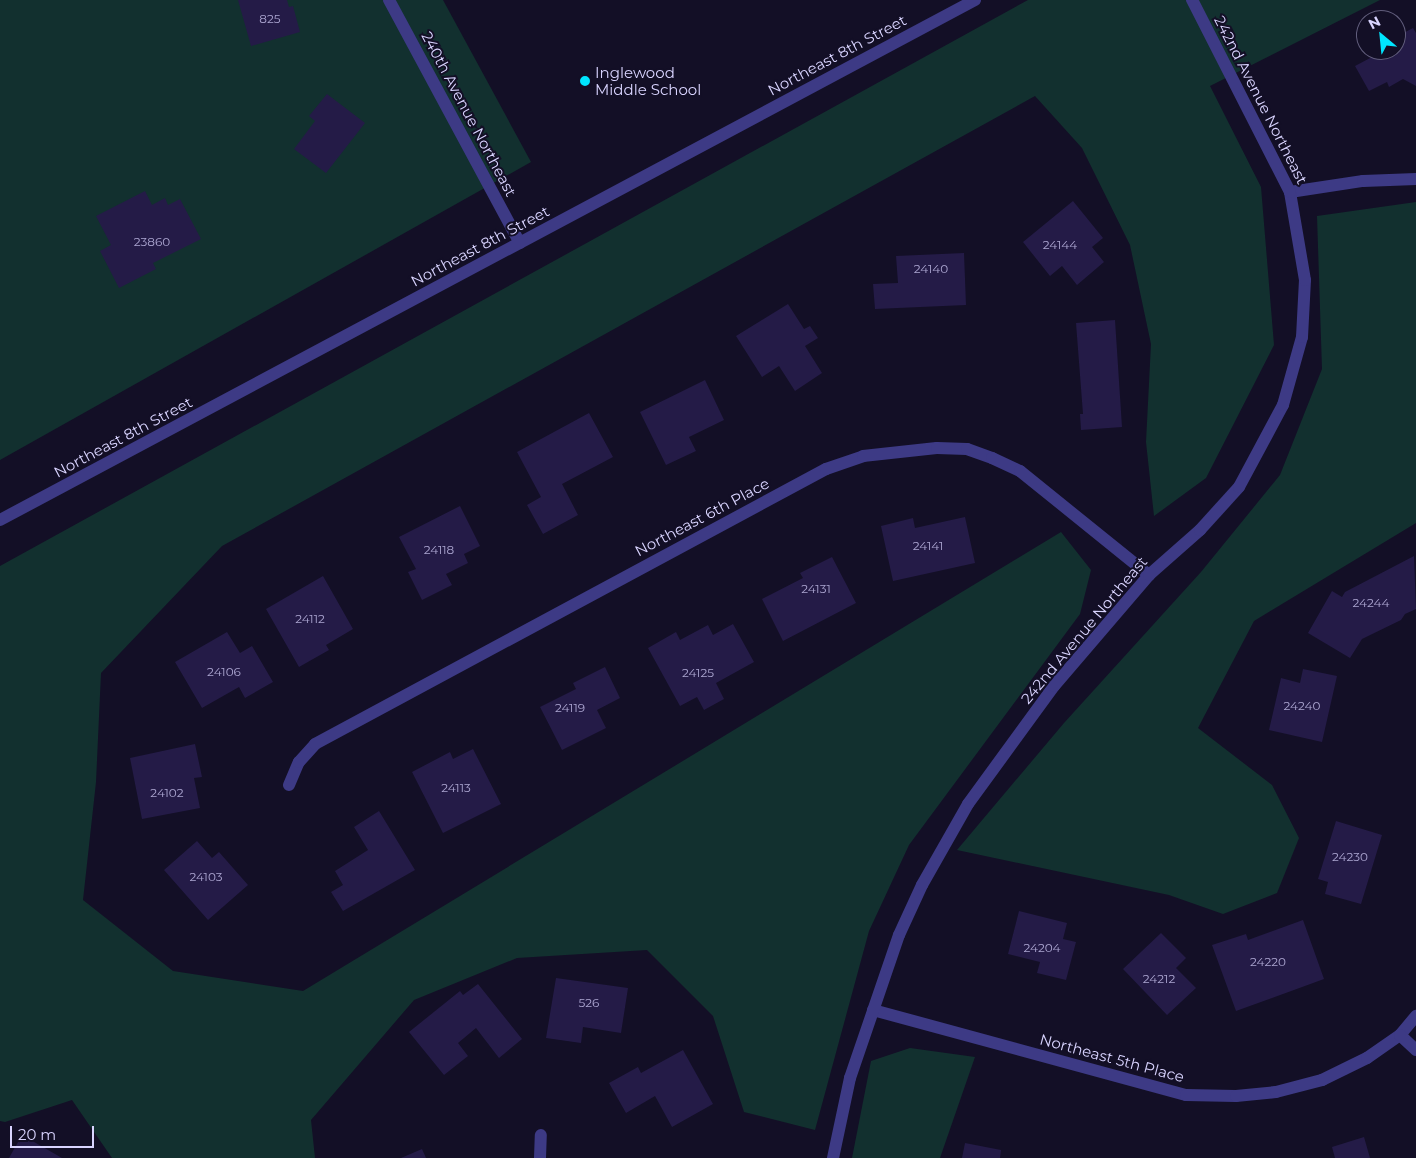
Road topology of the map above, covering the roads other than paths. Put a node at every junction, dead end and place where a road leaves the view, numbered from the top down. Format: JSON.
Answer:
{"nodes":[{"id":1,"x":389,"y":0,"type":"edge"},
{"id":2,"x":975,"y":0,"type":"edge"},
{"id":3,"x":1192,"y":0,"type":"edge"},
{"id":4,"x":1416,"y":179,"type":"edge"},
{"id":5,"x":1290,"y":192,"type":"junction"},
{"id":6,"x":520,"y":243,"type":"junction"},
{"id":7,"x":0,"y":520,"type":"edge"},
{"id":8,"x":1149,"y":575,"type":"junction"},
{"id":9,"x":289,"y":785,"type":"dead end"},
{"id":10,"x":873,"y":1010,"type":"junction"},
{"id":11,"x":1416,"y":1016,"type":"edge"},
{"id":12,"x":1400,"y":1035,"type":"junction"},
{"id":13,"x":1416,"y":1050,"type":"edge"},
{"id":14,"x":540,"y":1135,"type":"dead end"},
{"id":15,"x":540,"y":1158,"type":"edge"},
{"id":16,"x":833,"y":1158,"type":"edge"}],
"edges":[{"from":1,"to":6,"type":"street","name":"240th Avenue Northeast"},
{"from":2,"to":6,"type":"street","name":"Northeast 8th Street"},
{"from":3,"to":5,"type":"street","name":"242nd Avenue Northeast"},
{"from":4,"to":5,"type":"street"},
{"from":5,"to":8,"type":"street","name":"242nd Avenue Northeast"},
{"from":6,"to":7,"type":"street","name":"Northeast 8th Street"},
{"from":8,"to":9,"type":"street","name":"Northeast 6th Place"},
{"from":8,"to":10,"type":"street","name":"242nd Avenue Northeast"},
{"from":10,"to":12,"type":"street","name":"Northeast 5th Place"},
{"from":10,"to":16,"type":"street","name":"242nd Avenue Northeast"},
{"from":11,"to":12,"type":"street","name":"Northeast 5th Place"},
{"from":12,"to":13,"type":"street"},
{"from":14,"to":15,"type":"street"}]}
